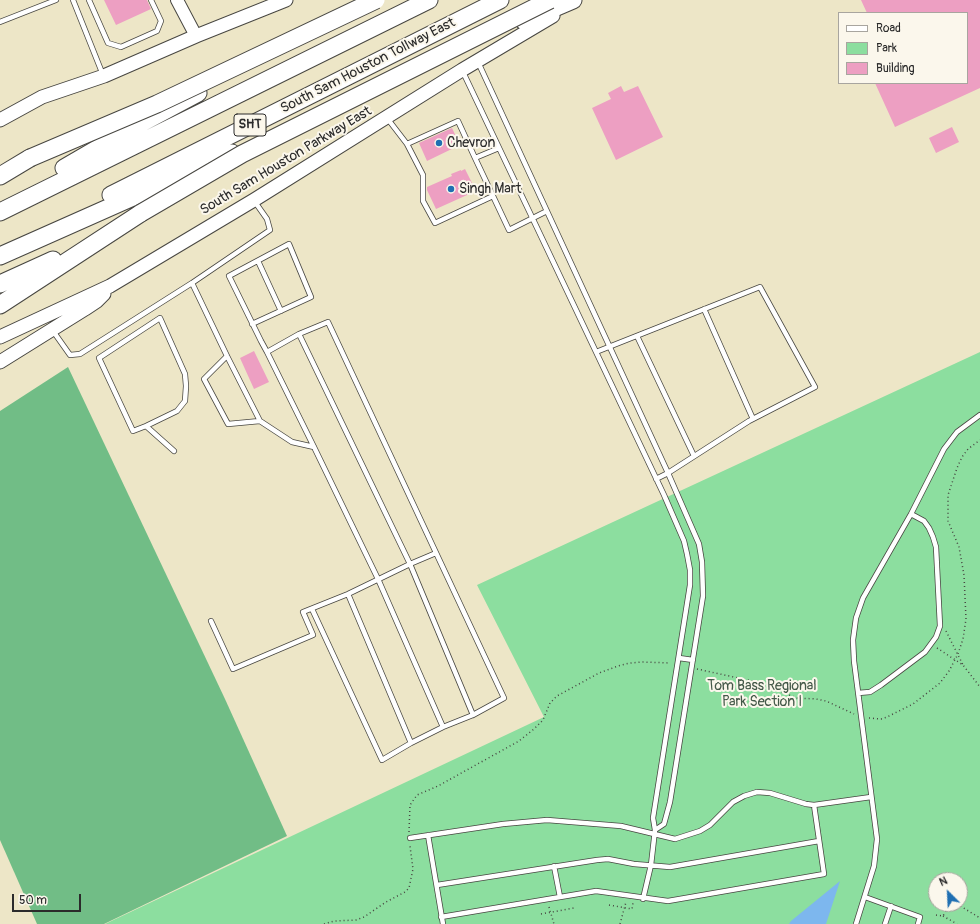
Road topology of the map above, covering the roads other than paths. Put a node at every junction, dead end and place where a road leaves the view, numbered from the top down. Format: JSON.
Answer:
{"nodes":[{"id":1,"x":56,"y":0,"type":"edge"},
{"id":2,"x":73,"y":0,"type":"edge"},
{"id":3,"x":88,"y":0,"type":"edge"},
{"id":4,"x":151,"y":0,"type":"edge"},
{"id":5,"x":177,"y":0,"type":"edge"},
{"id":6,"x":286,"y":0,"type":"edge"},
{"id":7,"x":371,"y":0,"type":"edge"},
{"id":8,"x":376,"y":0,"type":"edge"},
{"id":9,"x":429,"y":0,"type":"edge"},
{"id":10,"x":500,"y":0,"type":"edge"},
{"id":11,"x":550,"y":0,"type":"edge"},
{"id":12,"x":573,"y":0,"type":"edge"},
{"id":13,"x":581,"y":0,"type":"edge"},
{"id":14,"x":0,"y":22,"type":"edge"},
{"id":15,"x":196,"y":36,"type":"junction"},
{"id":16,"x":478,"y":61,"type":"junction"},
{"id":17,"x":462,"y":70,"type":"junction"},
{"id":18,"x":104,"y":76,"type":"junction"},
{"id":19,"x":42,"y":98,"type":"junction"},
{"id":20,"x":0,"y":112,"type":"edge"},
{"id":21,"x":388,"y":118,"type":"junction"},
{"id":22,"x":0,"y":120,"type":"edge"},
{"id":23,"x":407,"y":144,"type":"junction"},
{"id":24,"x":499,"y":148,"type":"junction"},
{"id":25,"x":30,"y":158,"type":"junction"},
{"id":26,"x":475,"y":158,"type":"junction"},
{"id":27,"x":0,"y":169,"type":"edge"},
{"id":28,"x":0,"y":176,"type":"edge"},
{"id":29,"x":493,"y":196,"type":"junction"},
{"id":30,"x":254,"y":200,"type":"junction"},
{"id":31,"x":0,"y":206,"type":"edge"},
{"id":32,"x":547,"y":211,"type":"junction"},
{"id":33,"x":0,"y":212,"type":"edge"},
{"id":34,"x":141,"y":213,"type":"junction"},
{"id":35,"x":531,"y":218,"type":"junction"},
{"id":36,"x":0,"y":252,"type":"edge"},
{"id":37,"x":0,"y":256,"type":"edge"},
{"id":38,"x":258,"y":261,"type":"junction"},
{"id":39,"x":192,"y":283,"type":"junction"},
{"id":40,"x":0,"y":284,"type":"edge"},
{"id":41,"x":110,"y":286,"type":"junction"},
{"id":42,"x":0,"y":305,"type":"edge"},
{"id":43,"x":704,"y":309,"type":"junction"},
{"id":44,"x":281,"y":311,"type":"junction"},
{"id":45,"x":252,"y":324,"type":"junction"},
{"id":46,"x":52,"y":329,"type":"junction"},
{"id":47,"x":299,"y":334,"type":"junction"},
{"id":48,"x":637,"y":336,"type":"junction"},
{"id":49,"x":0,"y":337,"type":"edge"},
{"id":50,"x":610,"y":347,"type":"junction"},
{"id":51,"x":267,"y":352,"type":"junction"},
{"id":52,"x":596,"y":352,"type":"junction"},
{"id":53,"x":227,"y":356,"type":"junction"},
{"id":54,"x":0,"y":362,"type":"edge"},
{"id":55,"x":980,"y":415,"type":"edge"},
{"id":56,"x":753,"y":419,"type":"junction"},
{"id":57,"x":260,"y":422,"type":"junction"},
{"id":58,"x":146,"y":426,"type":"junction"},
{"id":59,"x":314,"y":447,"type":"junction"},
{"id":60,"x":174,"y":451,"type":"dead end"},
{"id":61,"x":694,"y":456,"type":"junction"},
{"id":62,"x":668,"y":473,"type":"junction"},
{"id":63,"x":656,"y":479,"type":"junction"},
{"id":64,"x":910,"y":514,"type":"junction"},
{"id":65,"x":436,"y":553,"type":"junction"},
{"id":66,"x":410,"y":564,"type":"junction"},
{"id":67,"x":378,"y":579,"type":"junction"},
{"id":68,"x":348,"y":594,"type":"junction"},
{"id":69,"x":312,"y":609,"type":"junction"},
{"id":70,"x":211,"y":621,"type":"dead end"},
{"id":71,"x":679,"y":658,"type":"junction"},
{"id":72,"x":692,"y":660,"type":"junction"},
{"id":73,"x":858,"y":693,"type":"junction"},
{"id":74,"x":473,"y":715,"type":"junction"},
{"id":75,"x":443,"y":727,"type":"junction"},
{"id":76,"x":412,"y":743,"type":"junction"},
{"id":77,"x":871,"y":797,"type":"junction"},
{"id":78,"x":814,"y":805,"type":"junction"},
{"id":79,"x":654,"y":832,"type":"junction"},
{"id":80,"x":428,"y":835,"type":"junction"},
{"id":81,"x":410,"y":838,"type":"road end"},
{"id":82,"x":819,"y":841,"type":"junction"},
{"id":83,"x":651,"y":865,"type":"junction"},
{"id":84,"x":554,"y":866,"type":"junction"},
{"id":85,"x":437,"y":885,"type":"junction"},
{"id":86,"x":865,"y":896,"type":"junction"},
{"id":87,"x":560,"y":897,"type":"junction"},
{"id":88,"x":643,"y":898,"type":"junction"},
{"id":89,"x":891,"y":906,"type":"junction"},
{"id":90,"x":442,"y":917,"type":"junction"},
{"id":91,"x":443,"y":924,"type":"edge"},
{"id":92,"x":856,"y":924,"type":"edge"},
{"id":93,"x":885,"y":924,"type":"edge"},
{"id":94,"x":918,"y":924,"type":"edge"}],
"edges":[{"from":1,"to":14,"type":"lane"},
{"from":2,"to":18,"type":"lane"},
{"from":3,"to":4,"type":"lane"},
{"from":5,"to":15,"type":"street"},
{"from":6,"to":15,"type":"main road"},
{"from":7,"to":31,"type":"highway"},
{"from":8,"to":25,"type":"highway","bridge":true},
{"from":9,"to":33,"type":"highway","number":"SHT"},
{"from":10,"to":36,"type":"highway","name":"South Sam Houston Tollway East","number":"SHT"},
{"from":11,"to":34,"type":"highway","bridge":true},
{"from":12,"to":37,"type":"highway"},
{"from":13,"to":16,"type":"main road","name":"South Sam Houston Parkway East"},
{"from":15,"to":18,"type":"main road"},
{"from":16,"to":17,"type":"main road","name":"South Sam Houston Parkway East"},
{"from":16,"to":32,"type":"lane"},
{"from":17,"to":21,"type":"main road","name":"South Sam Houston Parkway East"},
{"from":17,"to":24,"type":"lane"},
{"from":18,"to":19,"type":"main road"},
{"from":19,"to":20,"type":"main road"},
{"from":19,"to":22,"type":"main road"},
{"from":21,"to":23,"type":"lane"},
{"from":21,"to":30,"type":"main road","name":"South Sam Houston Parkway East"},
{"from":23,"to":26,"type":"lane"},
{"from":23,"to":29,"type":"lane"},
{"from":24,"to":26,"type":"lane"},
{"from":24,"to":35,"type":"lane"},
{"from":25,"to":27,"type":"highway"},
{"from":25,"to":28,"type":"highway"},
{"from":26,"to":29,"type":"lane"},
{"from":29,"to":35,"type":"lane"},
{"from":30,"to":39,"type":"lane"},
{"from":30,"to":41,"type":"main road","name":"South Sam Houston Parkway East"},
{"from":32,"to":35,"type":"lane"},
{"from":32,"to":50,"type":"lane"},
{"from":34,"to":40,"type":"highway"},
{"from":34,"to":42,"type":"highway"},
{"from":35,"to":52,"type":"lane"},
{"from":38,"to":44,"type":"lane"},
{"from":38,"to":44,"type":"lane"},
{"from":38,"to":45,"type":"lane"},
{"from":39,"to":46,"type":"lane"},
{"from":39,"to":53,"type":"lane"},
{"from":41,"to":46,"type":"main road"},
{"from":41,"to":49,"type":"main road","name":"South Sam Houston Parkway East"},
{"from":43,"to":48,"type":"lane"},
{"from":43,"to":56,"type":"lane"},
{"from":43,"to":56,"type":"lane"},
{"from":44,"to":45,"type":"lane"},
{"from":45,"to":51,"type":"lane"},
{"from":46,"to":54,"type":"main road"},
{"from":47,"to":51,"type":"lane"},
{"from":47,"to":65,"type":"lane"},
{"from":47,"to":66,"type":"lane"},
{"from":48,"to":50,"type":"lane"},
{"from":48,"to":61,"type":"lane"},
{"from":50,"to":52,"type":"lane"},
{"from":50,"to":62,"type":"lane"},
{"from":51,"to":59,"type":"lane"},
{"from":52,"to":63,"type":"lane"},
{"from":53,"to":57,"type":"lane"},
{"from":53,"to":57,"type":"lane"},
{"from":55,"to":64,"type":"lane"},
{"from":56,"to":61,"type":"lane"},
{"from":57,"to":59,"type":"lane"},
{"from":58,"to":58,"type":"lane"},
{"from":58,"to":60,"type":"lane"},
{"from":59,"to":67,"type":"lane"},
{"from":61,"to":62,"type":"lane"},
{"from":62,"to":63,"type":"lane"},
{"from":62,"to":72,"type":"lane"},
{"from":63,"to":71,"type":"lane"},
{"from":64,"to":73,"type":"lane"},
{"from":64,"to":73,"type":"lane"},
{"from":65,"to":66,"type":"lane"},
{"from":65,"to":74,"type":"lane"},
{"from":66,"to":67,"type":"lane"},
{"from":66,"to":74,"type":"lane"},
{"from":67,"to":68,"type":"lane"},
{"from":67,"to":75,"type":"lane"},
{"from":68,"to":69,"type":"lane"},
{"from":68,"to":76,"type":"lane"},
{"from":69,"to":70,"type":"lane"},
{"from":69,"to":76,"type":"lane"},
{"from":71,"to":72,"type":"lane"},
{"from":71,"to":79,"type":"lane"},
{"from":72,"to":79,"type":"lane"},
{"from":73,"to":77,"type":"lane"},
{"from":74,"to":75,"type":"lane"},
{"from":75,"to":76,"type":"lane"},
{"from":77,"to":78,"type":"lane"},
{"from":77,"to":86,"type":"lane"},
{"from":78,"to":79,"type":"lane"},
{"from":78,"to":82,"type":"lane"},
{"from":79,"to":80,"type":"lane"},
{"from":79,"to":83,"type":"lane"},
{"from":80,"to":81,"type":"lane"},
{"from":80,"to":85,"type":"lane"},
{"from":82,"to":83,"type":"lane"},
{"from":82,"to":88,"type":"lane"},
{"from":83,"to":84,"type":"lane"},
{"from":83,"to":88,"type":"lane"},
{"from":84,"to":85,"type":"lane"},
{"from":84,"to":87,"type":"lane"},
{"from":85,"to":90,"type":"lane"},
{"from":86,"to":89,"type":"lane"},
{"from":86,"to":92,"type":"lane"},
{"from":87,"to":88,"type":"lane"},
{"from":87,"to":90,"type":"lane"},
{"from":89,"to":93,"type":"lane"},
{"from":89,"to":94,"type":"lane"},
{"from":90,"to":91,"type":"lane"}]}
